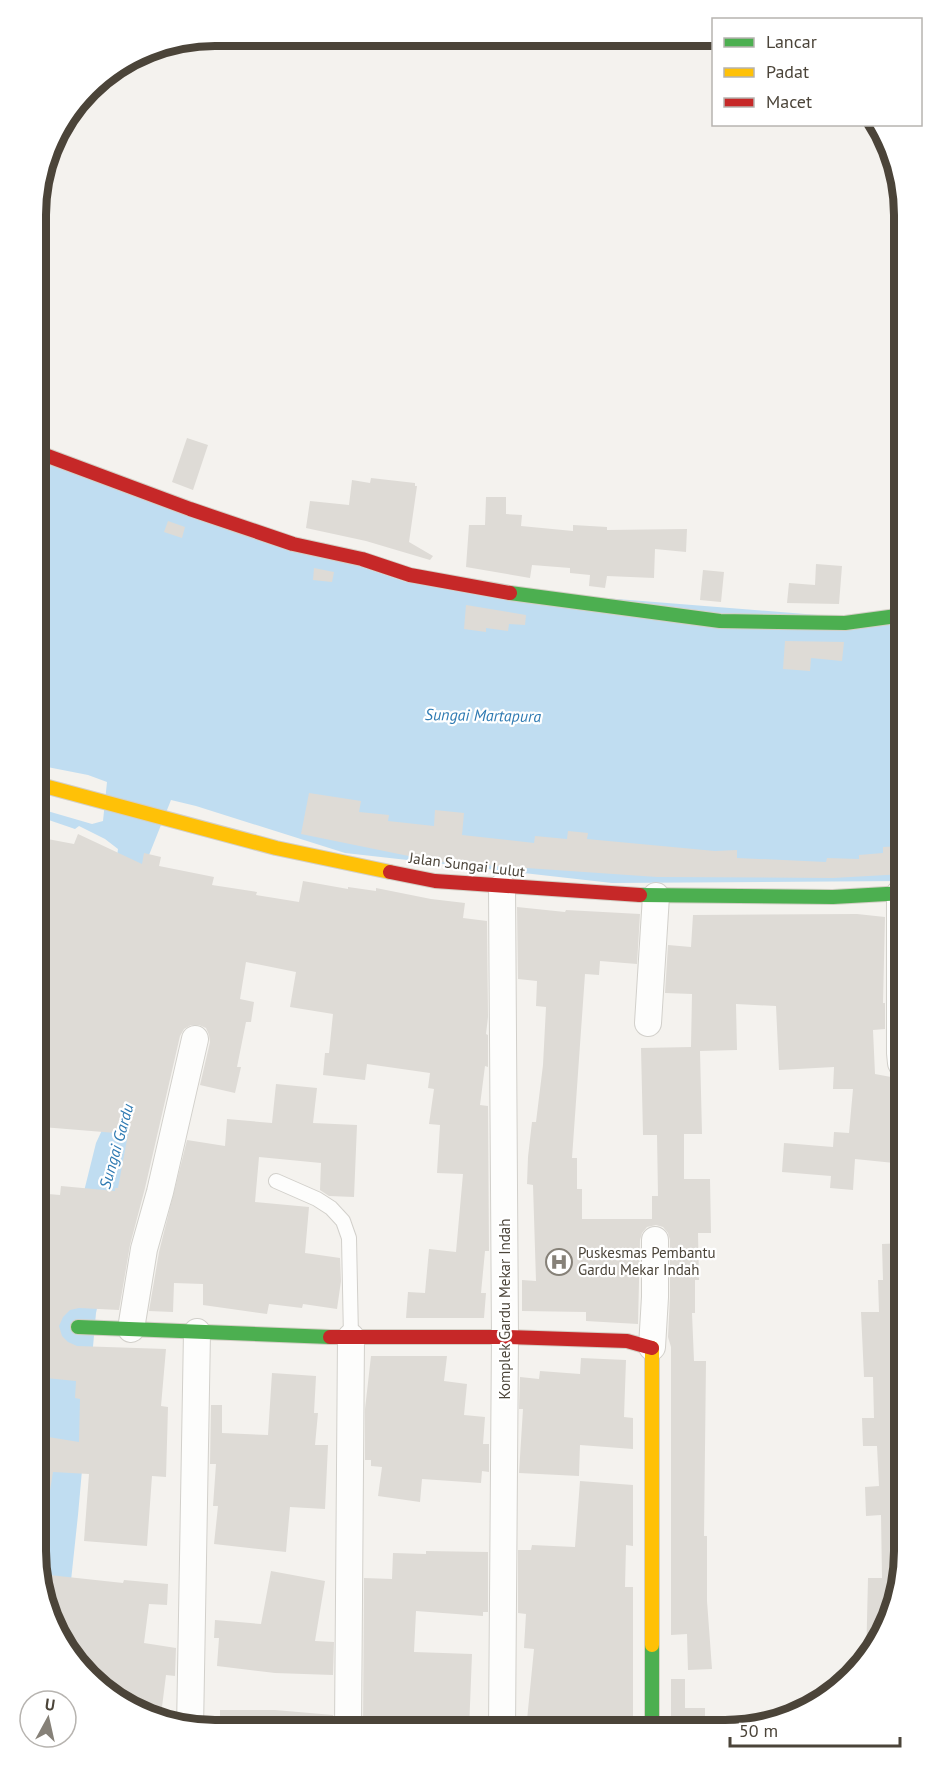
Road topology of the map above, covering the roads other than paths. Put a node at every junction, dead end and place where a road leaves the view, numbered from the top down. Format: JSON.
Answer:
{"nodes":[{"id":1,"x":46,"y":455,"type":"edge"},
{"id":2,"x":894,"y":616,"type":"edge"},
{"id":3,"x":46,"y":787,"type":"edge"},
{"id":4,"x":502,"y":887,"type":"junction"},
{"id":5,"x":893,"y":893,"type":"edge"},
{"id":6,"x":656,"y":896,"type":"junction"},
{"id":7,"x":648,"y":1023,"type":"dead end"},
{"id":8,"x":195,"y":1039,"type":"dead end"},
{"id":9,"x":276,"y":1181,"type":"dead end"},
{"id":10,"x":655,"y":1240,"type":"dead end"},
{"id":11,"x":78,"y":1327,"type":"dead end"},
{"id":12,"x":131,"y":1329,"type":"junction"},
{"id":13,"x":197,"y":1332,"type":"junction"},
{"id":14,"x":351,"y":1337,"type":"junction"},
{"id":15,"x":505,"y":1337,"type":"junction"},
{"id":16,"x":652,"y":1347,"type":"junction"},
{"id":17,"x":190,"y":1718,"type":"edge"},
{"id":18,"x":348,"y":1720,"type":"edge"},
{"id":19,"x":502,"y":1720,"type":"edge"},
{"id":20,"x":652,"y":1720,"type":"edge"}],
"edges":[{"from":1,"to":2,"type":"street"},
{"from":3,"to":4,"type":"street","name":"Jalan Sungai Lulut"},
{"from":4,"to":6,"type":"street","name":"Jalan Sungai Lulut"},
{"from":4,"to":15,"type":"street","name":"Komplek Gardu Mekar Indah"},
{"from":5,"to":6,"type":"street","name":"Jalan Sungai Lulut"},
{"from":6,"to":7,"type":"street"},
{"from":8,"to":12,"type":"street"},
{"from":9,"to":14,"type":"lane"},
{"from":10,"to":16,"type":"street"},
{"from":11,"to":12,"type":"street"},
{"from":12,"to":13,"type":"street"},
{"from":13,"to":14,"type":"street"},
{"from":13,"to":17,"type":"street"},
{"from":14,"to":15,"type":"street"},
{"from":14,"to":18,"type":"street"},
{"from":15,"to":16,"type":"street"},
{"from":15,"to":19,"type":"street","name":"Komplek Gardu Mekar Indah"},
{"from":16,"to":20,"type":"street"}]}
